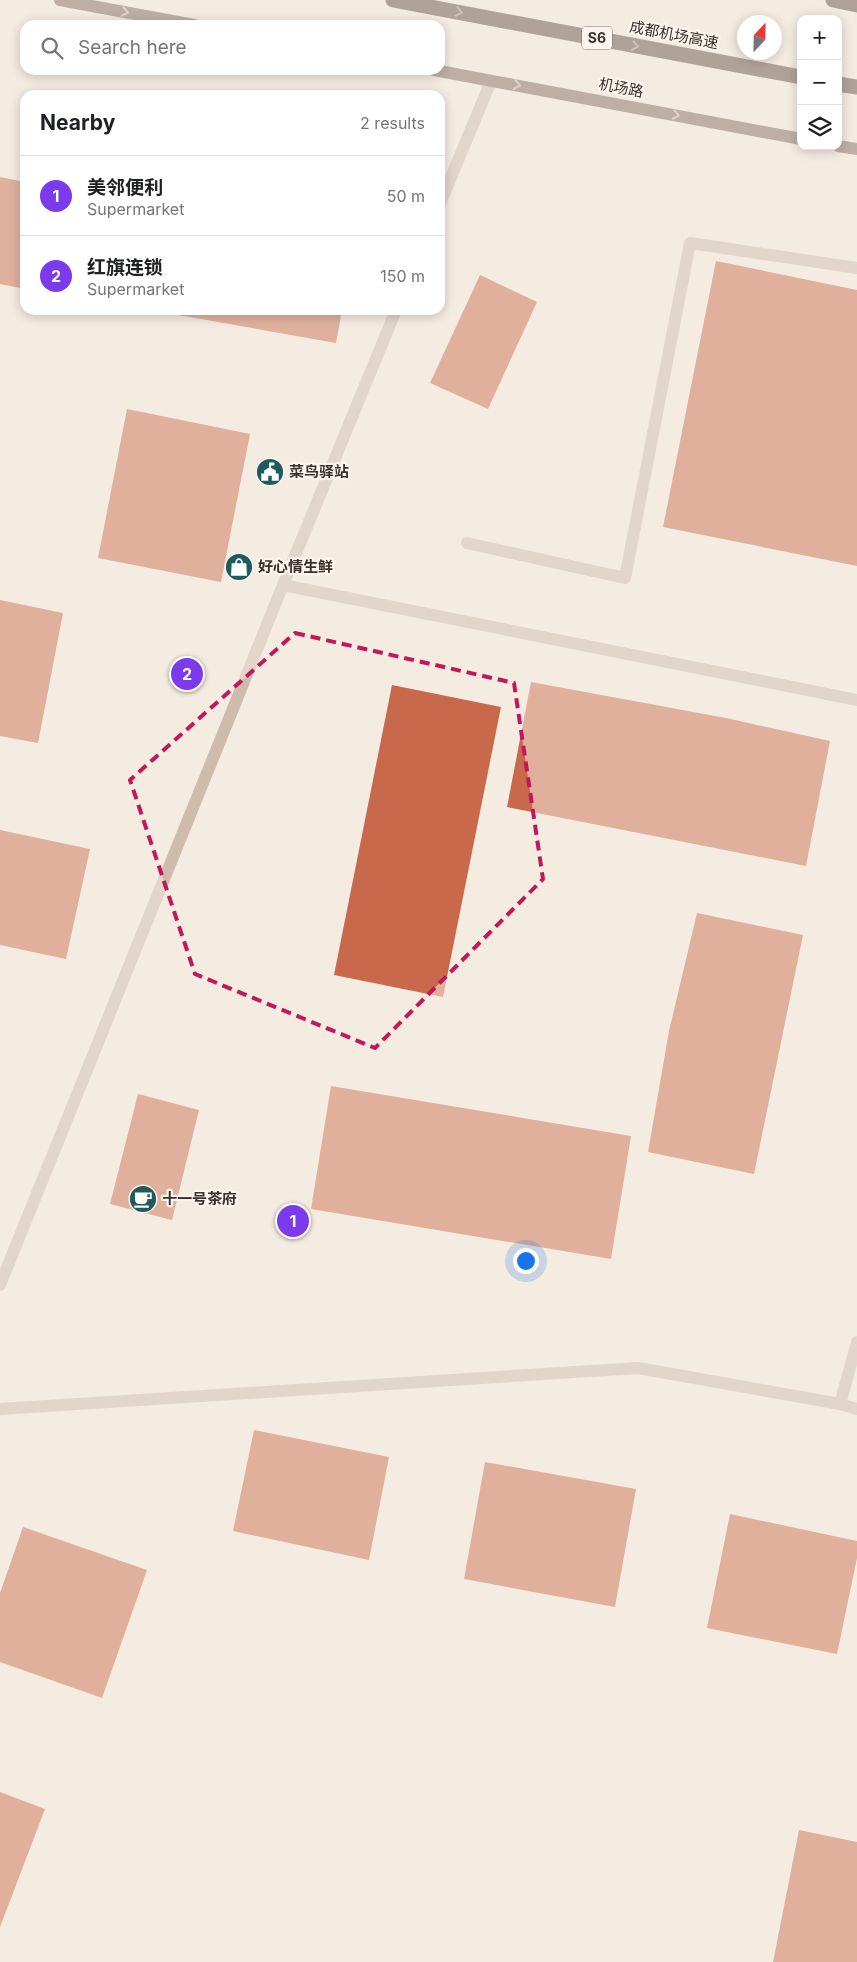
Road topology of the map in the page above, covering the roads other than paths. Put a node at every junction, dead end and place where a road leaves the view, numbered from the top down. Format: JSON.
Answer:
{"nodes":[{"id":1,"x":60,"y":0,"type":"edge"},
{"id":2,"x":393,"y":0,"type":"edge"},
{"id":3,"x":833,"y":0,"type":"edge"},
{"id":4,"x":857,"y":5,"type":"edge"},
{"id":5,"x":167,"y":20,"type":"edge"},
{"id":6,"x":445,"y":72,"type":"edge"},
{"id":7,"x":797,"y":76,"type":"edge"},
{"id":8,"x":491,"y":81,"type":"junction"},
{"id":9,"x":842,"y":85,"type":"edge"},
{"id":10,"x":857,"y":87,"type":"edge"},
{"id":11,"x":797,"y":138,"type":"edge"},
{"id":12,"x":842,"y":147,"type":"edge"},
{"id":13,"x":857,"y":149,"type":"edge"},
{"id":14,"x":445,"y":192,"type":"edge"},
{"id":15,"x":857,"y":268,"type":"edge"},
{"id":16,"x":394,"y":315,"type":"edge"},
{"id":17,"x":467,"y":544,"type":"dead end"},
{"id":18,"x":283,"y":585,"type":"junction"},
{"id":19,"x":857,"y":700,"type":"edge"},
{"id":20,"x":0,"y":1285,"type":"edge"},
{"id":21,"x":857,"y":1342,"type":"edge"},
{"id":22,"x":840,"y":1404,"type":"junction"},
{"id":23,"x":0,"y":1409,"type":"edge"},
{"id":24,"x":857,"y":1409,"type":"edge"}],
"edges":[{"from":1,"to":5,"type":"main road","one_way":true},
{"from":2,"to":7,"type":"highway","name":"成都机场高速","number":"S6","one_way":true},
{"from":3,"to":4,"type":"highway"},
{"from":6,"to":8,"type":"main road","name":"机场路"},
{"from":8,"to":11,"type":"main road","name":"机场路","one_way":true},
{"from":8,"to":14,"type":"street"},
{"from":9,"to":10,"type":"highway"},
{"from":12,"to":13,"type":"main road"},
{"from":15,"to":17,"type":"street"},
{"from":16,"to":18,"type":"street"},
{"from":18,"to":19,"type":"street"},
{"from":18,"to":20,"type":"street"},
{"from":21,"to":22,"type":"street"},
{"from":22,"to":23,"type":"street"},
{"from":22,"to":24,"type":"street"}]}
